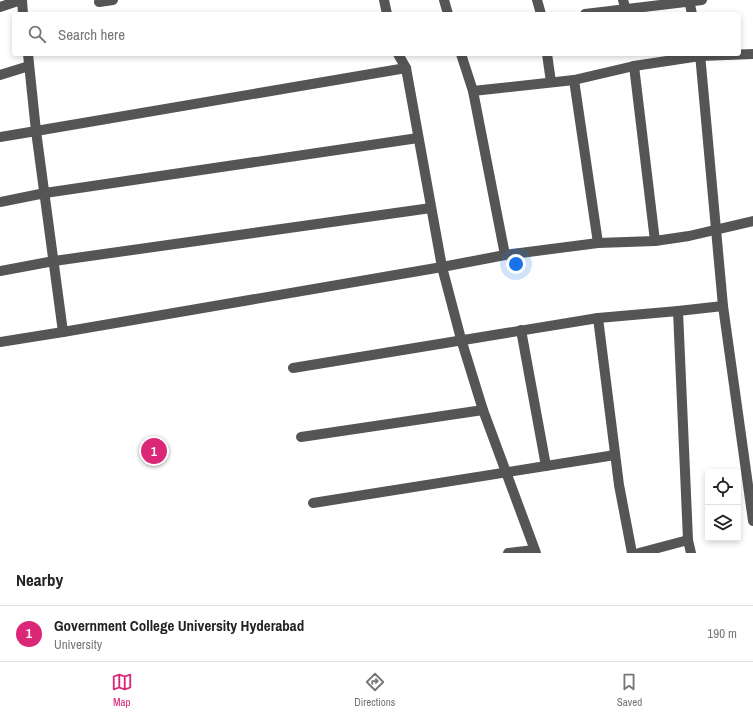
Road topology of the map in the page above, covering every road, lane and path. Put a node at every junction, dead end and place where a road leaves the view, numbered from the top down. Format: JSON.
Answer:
{"nodes":[{"id":1,"x":22,"y":0,"type":"edge"},
{"id":2,"x":113,"y":0,"type":"edge"},
{"id":3,"x":384,"y":0,"type":"edge"},
{"id":4,"x":444,"y":0,"type":"edge"},
{"id":5,"x":538,"y":0,"type":"edge"},
{"id":6,"x":702,"y":0,"type":"edge"},
{"id":7,"x":689,"y":1,"type":"edge"},
{"id":8,"x":99,"y":2,"type":"dead end"},
{"id":9,"x":624,"y":5,"type":"edge"},
{"id":10,"x":0,"y":6,"type":"edge"},
{"id":11,"x":23,"y":12,"type":"edge"},
{"id":12,"x":387,"y":12,"type":"edge"},
{"id":13,"x":447,"y":12,"type":"edge"},
{"id":14,"x":541,"y":12,"type":"edge"},
{"id":15,"x":594,"y":12,"type":"edge"},
{"id":16,"x":692,"y":12,"type":"edge"},
{"id":17,"x":741,"y":54,"type":"edge"},
{"id":18,"x":753,"y":54,"type":"edge"},
{"id":19,"x":28,"y":56,"type":"edge"},
{"id":20,"x":399,"y":56,"type":"edge"},
{"id":21,"x":462,"y":56,"type":"edge"},
{"id":22,"x":547,"y":56,"type":"edge"},
{"id":23,"x":694,"y":56,"type":"edge"},
{"id":24,"x":700,"y":56,"type":"edge"},
{"id":25,"x":29,"y":66,"type":"junction"},
{"id":26,"x":634,"y":66,"type":"junction"},
{"id":27,"x":406,"y":68,"type":"junction"},
{"id":28,"x":0,"y":75,"type":"edge"},
{"id":29,"x":574,"y":80,"type":"junction"},
{"id":30,"x":551,"y":82,"type":"junction"},
{"id":31,"x":473,"y":91,"type":"junction"},
{"id":32,"x":36,"y":131,"type":"junction"},
{"id":33,"x":0,"y":137,"type":"edge"},
{"id":34,"x":418,"y":138,"type":"junction"},
{"id":35,"x":45,"y":193,"type":"junction"},
{"id":36,"x":0,"y":202,"type":"edge"},
{"id":37,"x":431,"y":208,"type":"junction"},
{"id":38,"x":753,"y":221,"type":"edge"},
{"id":39,"x":716,"y":230,"type":"junction"},
{"id":40,"x":655,"y":241,"type":"junction"},
{"id":41,"x":598,"y":243,"type":"junction"},
{"id":42,"x":505,"y":255,"type":"junction"},
{"id":43,"x":54,"y":261,"type":"junction"},
{"id":44,"x":442,"y":267,"type":"junction"},
{"id":45,"x":0,"y":271,"type":"edge"},
{"id":46,"x":724,"y":306,"type":"junction"},
{"id":47,"x":678,"y":311,"type":"junction"},
{"id":48,"x":598,"y":318,"type":"junction"},
{"id":49,"x":521,"y":330,"type":"junction"},
{"id":50,"x":63,"y":332,"type":"junction"},
{"id":51,"x":461,"y":339,"type":"junction"},
{"id":52,"x":0,"y":342,"type":"edge"},
{"id":53,"x":293,"y":368,"type":"dead end"},
{"id":54,"x":483,"y":410,"type":"junction"},
{"id":55,"x":301,"y":437,"type":"dead end"},
{"id":56,"x":615,"y":455,"type":"junction"},
{"id":57,"x":546,"y":466,"type":"junction"},
{"id":58,"x":506,"y":472,"type":"junction"},
{"id":59,"x":313,"y":503,"type":"dead end"},
{"id":60,"x":753,"y":521,"type":"edge"},
{"id":61,"x":688,"y":540,"type":"junction"},
{"id":62,"x":534,"y":552,"type":"edge"},
{"id":63,"x":508,"y":553,"type":"edge"},
{"id":64,"x":632,"y":553,"type":"edge"},
{"id":65,"x":639,"y":553,"type":"edge"},
{"id":66,"x":691,"y":553,"type":"edge"}],
"edges":[{"from":1,"to":10,"type":"street"},
{"from":1,"to":11,"type":"street"},
{"from":2,"to":8,"type":"street"},
{"from":3,"to":12,"type":"street"},
{"from":4,"to":13,"type":"street"},
{"from":5,"to":14,"type":"street"},
{"from":6,"to":7,"type":"street"},
{"from":7,"to":9,"type":"street"},
{"from":7,"to":16,"type":"street"},
{"from":9,"to":15,"type":"street"},
{"from":17,"to":18,"type":"street"},
{"from":19,"to":25,"type":"street"},
{"from":20,"to":27,"type":"street"},
{"from":21,"to":31,"type":"street"},
{"from":22,"to":30,"type":"street"},
{"from":23,"to":26,"type":"street"},
{"from":24,"to":39,"type":"street"},
{"from":25,"to":28,"type":"street"},
{"from":25,"to":32,"type":"street"},
{"from":26,"to":29,"type":"street"},
{"from":26,"to":40,"type":"street"},
{"from":27,"to":32,"type":"street"},
{"from":27,"to":34,"type":"street"},
{"from":29,"to":30,"type":"street"},
{"from":29,"to":41,"type":"street"},
{"from":30,"to":31,"type":"street"},
{"from":31,"to":42,"type":"street"},
{"from":32,"to":33,"type":"street"},
{"from":32,"to":35,"type":"street"},
{"from":34,"to":35,"type":"street"},
{"from":34,"to":37,"type":"street"},
{"from":35,"to":36,"type":"street"},
{"from":35,"to":43,"type":"street"},
{"from":37,"to":43,"type":"street"},
{"from":37,"to":44,"type":"street"},
{"from":38,"to":39,"type":"street"},
{"from":39,"to":40,"type":"street"},
{"from":39,"to":46,"type":"street"},
{"from":40,"to":41,"type":"street"},
{"from":41,"to":42,"type":"street"},
{"from":42,"to":44,"type":"street"},
{"from":43,"to":45,"type":"street"},
{"from":43,"to":50,"type":"street"},
{"from":44,"to":50,"type":"street"},
{"from":44,"to":51,"type":"street"},
{"from":46,"to":47,"type":"street"},
{"from":46,"to":60,"type":"street"},
{"from":47,"to":48,"type":"street"},
{"from":47,"to":61,"type":"street"},
{"from":48,"to":49,"type":"street"},
{"from":48,"to":56,"type":"street"},
{"from":49,"to":51,"type":"street"},
{"from":49,"to":57,"type":"street"},
{"from":50,"to":52,"type":"street"},
{"from":51,"to":53,"type":"street"},
{"from":51,"to":54,"type":"street"},
{"from":54,"to":55,"type":"street"},
{"from":54,"to":58,"type":"street"},
{"from":56,"to":57,"type":"street"},
{"from":56,"to":64,"type":"street"},
{"from":57,"to":58,"type":"street"},
{"from":58,"to":59,"type":"street"},
{"from":58,"to":62,"type":"street"},
{"from":61,"to":65,"type":"street"},
{"from":61,"to":66,"type":"street"},
{"from":62,"to":63,"type":"street"}]}
